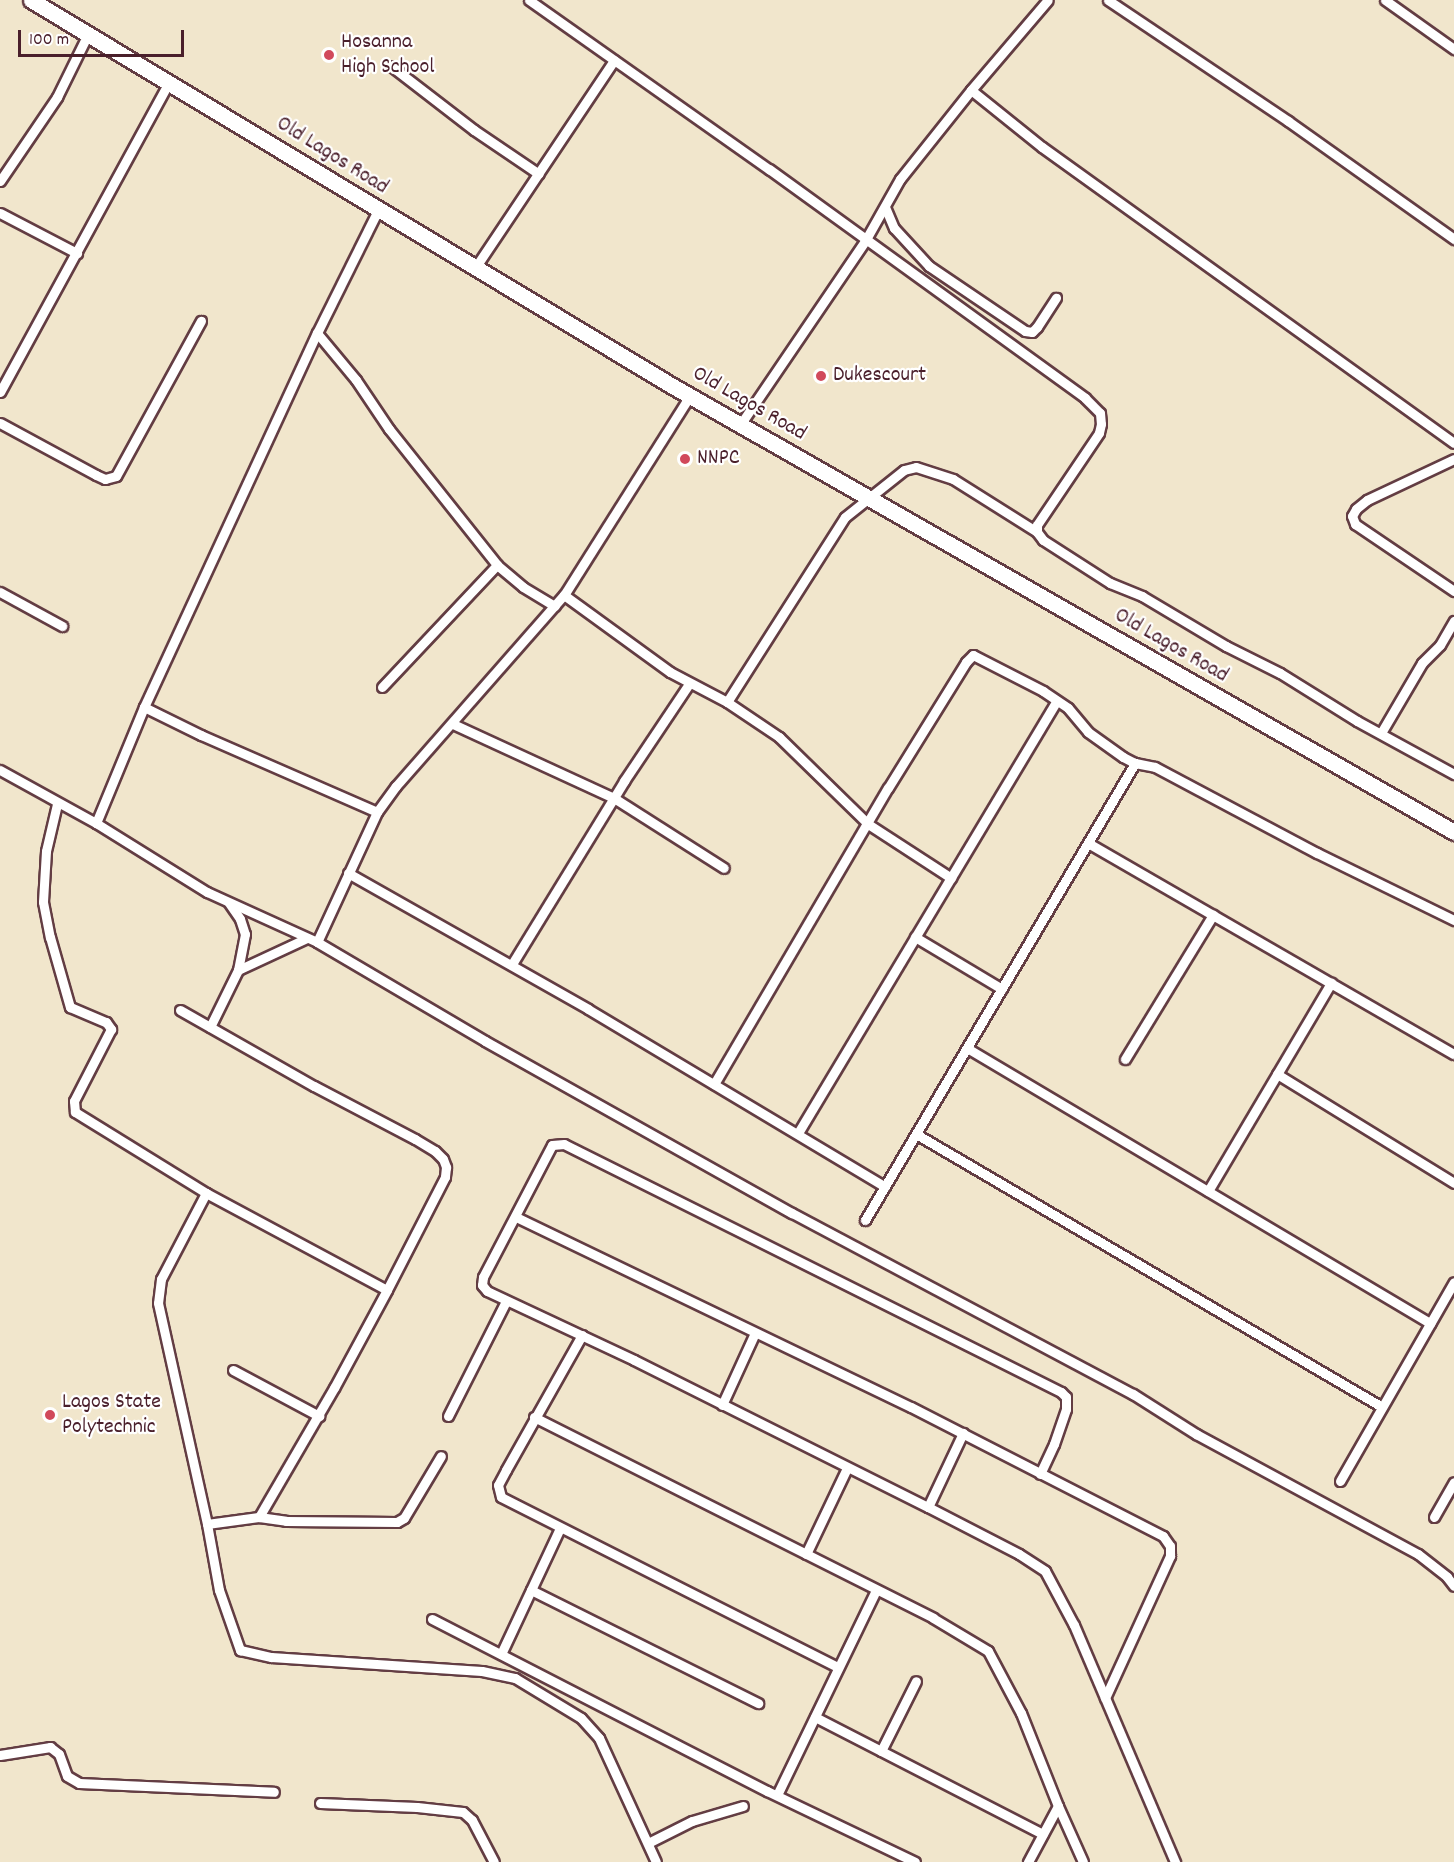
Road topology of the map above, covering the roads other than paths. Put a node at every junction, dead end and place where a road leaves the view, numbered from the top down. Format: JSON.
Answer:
{"nodes":[{"id":1,"x":31,"y":0,"type":"edge"},
{"id":2,"x":529,"y":0,"type":"edge"},
{"id":3,"x":1048,"y":0,"type":"edge"},
{"id":4,"x":1108,"y":0,"type":"edge"},
{"id":5,"x":1385,"y":0,"type":"edge"},
{"id":6,"x":88,"y":34,"type":"junction"},
{"id":7,"x":1454,"y":49,"type":"edge"},
{"id":8,"x":614,"y":60,"type":"junction"},
{"id":9,"x":391,"y":66,"type":"dead end"},
{"id":10,"x":169,"y":82,"type":"junction"},
{"id":11,"x":970,"y":90,"type":"junction"},
{"id":12,"x":539,"y":174,"type":"junction"},
{"id":13,"x":0,"y":181,"type":"edge"},
{"id":14,"x":885,"y":207,"type":"junction"},
{"id":15,"x":378,"y":210,"type":"junction"},
{"id":16,"x":0,"y":213,"type":"edge"},
{"id":17,"x":1454,"y":239,"type":"edge"},
{"id":18,"x":865,"y":241,"type":"junction"},
{"id":19,"x":77,"y":253,"type":"junction"},
{"id":20,"x":475,"y":268,"type":"junction"},
{"id":21,"x":1056,"y":298,"type":"dead end"},
{"id":22,"x":201,"y":321,"type":"dead end"},
{"id":23,"x":317,"y":333,"type":"junction"},
{"id":24,"x":0,"y":392,"type":"edge"},
{"id":25,"x":690,"y":396,"type":"junction"},
{"id":26,"x":0,"y":423,"type":"edge"},
{"id":27,"x":740,"y":425,"type":"junction"},
{"id":28,"x":1454,"y":443,"type":"edge"},
{"id":29,"x":1454,"y":459,"type":"edge"},
{"id":30,"x":869,"y":500,"type":"junction"},
{"id":31,"x":1037,"y":532,"type":"junction"},
{"id":32,"x":497,"y":565,"type":"junction"},
{"id":33,"x":1454,"y":591,"type":"edge"},
{"id":34,"x":0,"y":592,"type":"edge"},
{"id":35,"x":564,"y":595,"type":"junction"},
{"id":36,"x":555,"y":606,"type":"junction"},
{"id":37,"x":1454,"y":621,"type":"edge"},
{"id":38,"x":62,"y":626,"type":"dead end"},
{"id":39,"x":688,"y":684,"type":"junction"},
{"id":40,"x":382,"y":687,"type":"dead end"},
{"id":41,"x":727,"y":702,"type":"junction"},
{"id":42,"x":1056,"y":702,"type":"junction"},
{"id":43,"x":144,"y":707,"type":"junction"},
{"id":44,"x":453,"y":724,"type":"junction"},
{"id":45,"x":1381,"y":733,"type":"junction"},
{"id":46,"x":1135,"y":763,"type":"junction"},
{"id":47,"x":0,"y":770,"type":"edge"},
{"id":48,"x":1454,"y":774,"type":"edge"},
{"id":49,"x":614,"y":798,"type":"junction"},
{"id":50,"x":57,"y":804,"type":"junction"},
{"id":51,"x":377,"y":812,"type":"junction"},
{"id":52,"x":96,"y":823,"type":"junction"},
{"id":53,"x":868,"y":824,"type":"junction"},
{"id":54,"x":1454,"y":832,"type":"edge"},
{"id":55,"x":1088,"y":843,"type":"junction"},
{"id":56,"x":724,"y":868,"type":"dead end"},
{"id":57,"x":348,"y":873,"type":"junction"},
{"id":58,"x":951,"y":878,"type":"junction"},
{"id":59,"x":228,"y":902,"type":"junction"},
{"id":60,"x":1213,"y":915,"type":"junction"},
{"id":61,"x":1454,"y":921,"type":"edge"},
{"id":62,"x":915,"y":937,"type":"junction"},
{"id":63,"x":307,"y":938,"type":"junction"},
{"id":64,"x":316,"y":942,"type":"junction"},
{"id":65,"x":512,"y":964,"type":"junction"},
{"id":66,"x":237,"y":970,"type":"junction"},
{"id":67,"x":1331,"y":983,"type":"junction"},
{"id":68,"x":1002,"y":989,"type":"junction"},
{"id":69,"x":180,"y":1010,"type":"dead end"},
{"id":70,"x":210,"y":1027,"type":"junction"},
{"id":71,"x":967,"y":1048,"type":"junction"},
{"id":72,"x":1454,"y":1054,"type":"edge"},
{"id":73,"x":1125,"y":1059,"type":"dead end"},
{"id":74,"x":1277,"y":1074,"type":"junction"},
{"id":75,"x":714,"y":1084,"type":"junction"},
{"id":76,"x":798,"y":1133,"type":"junction"},
{"id":77,"x":916,"y":1134,"type":"junction"},
{"id":78,"x":1454,"y":1184,"type":"edge"},
{"id":79,"x":885,"y":1187,"type":"junction"},
{"id":80,"x":1208,"y":1191,"type":"junction"},
{"id":81,"x":206,"y":1193,"type":"junction"},
{"id":82,"x":516,"y":1217,"type":"junction"},
{"id":83,"x":865,"y":1220,"type":"dead end"},
{"id":84,"x":1454,"y":1282,"type":"edge"},
{"id":85,"x":387,"y":1290,"type":"junction"},
{"id":86,"x":506,"y":1301,"type":"junction"},
{"id":87,"x":1430,"y":1323,"type":"junction"},
{"id":88,"x":755,"y":1333,"type":"junction"},
{"id":89,"x":582,"y":1335,"type":"junction"},
{"id":90,"x":233,"y":1370,"type":"dead end"},
{"id":91,"x":722,"y":1405,"type":"junction"},
{"id":92,"x":1382,"y":1407,"type":"junction"},
{"id":93,"x":319,"y":1416,"type":"junction"},
{"id":94,"x":448,"y":1416,"type":"dead end"},
{"id":95,"x":534,"y":1418,"type":"junction"},
{"id":96,"x":963,"y":1433,"type":"junction"},
{"id":97,"x":441,"y":1456,"type":"dead end"},
{"id":98,"x":847,"y":1468,"type":"junction"},
{"id":99,"x":1040,"y":1474,"type":"junction"},
{"id":100,"x":1340,"y":1481,"type":"dead end"},
{"id":101,"x":1454,"y":1482,"type":"edge"},
{"id":102,"x":928,"y":1507,"type":"junction"},
{"id":103,"x":1434,"y":1516,"type":"dead end"},
{"id":104,"x":259,"y":1517,"type":"junction"},
{"id":105,"x":207,"y":1524,"type":"junction"},
{"id":106,"x":560,"y":1528,"type":"junction"},
{"id":107,"x":806,"y":1554,"type":"junction"},
{"id":108,"x":1454,"y":1586,"type":"edge"},
{"id":109,"x":531,"y":1590,"type":"junction"},
{"id":110,"x":876,"y":1590,"type":"junction"},
{"id":111,"x":432,"y":1619,"type":"dead end"},
{"id":112,"x":501,"y":1654,"type":"junction"},
{"id":113,"x":838,"y":1667,"type":"junction"},
{"id":114,"x":916,"y":1681,"type":"dead end"},
{"id":115,"x":1105,"y":1698,"type":"junction"},
{"id":116,"x":758,"y":1703,"type":"dead end"},
{"id":117,"x":815,"y":1717,"type":"junction"},
{"id":118,"x":881,"y":1751,"type":"junction"},
{"id":119,"x":0,"y":1755,"type":"edge"},
{"id":120,"x":274,"y":1792,"type":"dead end"},
{"id":121,"x":777,"y":1795,"type":"junction"},
{"id":122,"x":320,"y":1803,"type":"dead end"},
{"id":123,"x":743,"y":1806,"type":"dead end"},
{"id":124,"x":1058,"y":1806,"type":"junction"},
{"id":125,"x":1043,"y":1834,"type":"junction"},
{"id":126,"x":648,"y":1843,"type":"junction"},
{"id":127,"x":494,"y":1862,"type":"edge"},
{"id":128,"x":656,"y":1862,"type":"edge"},
{"id":129,"x":915,"y":1862,"type":"edge"},
{"id":130,"x":1028,"y":1862,"type":"edge"},
{"id":131,"x":1083,"y":1862,"type":"edge"},
{"id":132,"x":1175,"y":1862,"type":"edge"}],
"edges":[{"from":1,"to":6,"type":"main road","name":"Old Lagos Road"},
{"from":2,"to":8,"type":"street"},
{"from":3,"to":11,"type":"street"},
{"from":4,"to":17,"type":"street"},
{"from":5,"to":7,"type":"street"},
{"from":6,"to":10,"type":"main road","name":"Old Lagos Road"},
{"from":6,"to":13,"type":"street"},
{"from":8,"to":12,"type":"street"},
{"from":8,"to":18,"type":"street"},
{"from":9,"to":12,"type":"street"},
{"from":10,"to":15,"type":"main road","name":"Old Lagos Road"},
{"from":10,"to":19,"type":"street"},
{"from":11,"to":14,"type":"street"},
{"from":11,"to":28,"type":"street"},
{"from":12,"to":20,"type":"street"},
{"from":14,"to":18,"type":"street"},
{"from":14,"to":21,"type":"street"},
{"from":15,"to":20,"type":"main road","name":"Old Lagos Road"},
{"from":15,"to":23,"type":"street"},
{"from":16,"to":19,"type":"street"},
{"from":18,"to":27,"type":"street"},
{"from":18,"to":31,"type":"street"},
{"from":19,"to":24,"type":"street"},
{"from":20,"to":25,"type":"main road","name":"Old Lagos Road"},
{"from":22,"to":26,"type":"street"},
{"from":23,"to":32,"type":"street"},
{"from":23,"to":43,"type":"street"},
{"from":25,"to":27,"type":"main road","name":"Old Lagos Road"},
{"from":25,"to":35,"type":"street"},
{"from":27,"to":30,"type":"main road","name":"Old Lagos Road"},
{"from":29,"to":33,"type":"street"},
{"from":30,"to":31,"type":"street"},
{"from":30,"to":41,"type":"street"},
{"from":30,"to":54,"type":"main road","name":"Old Lagos Road"},
{"from":31,"to":45,"type":"street"},
{"from":32,"to":36,"type":"street"},
{"from":32,"to":40,"type":"street"},
{"from":34,"to":38,"type":"street"},
{"from":35,"to":36,"type":"street"},
{"from":35,"to":39,"type":"street"},
{"from":36,"to":44,"type":"street"},
{"from":37,"to":45,"type":"street"},
{"from":39,"to":41,"type":"street"},
{"from":39,"to":49,"type":"street"},
{"from":41,"to":53,"type":"street"},
{"from":42,"to":46,"type":"street"},
{"from":42,"to":53,"type":"street"},
{"from":42,"to":58,"type":"street"},
{"from":43,"to":51,"type":"street"},
{"from":43,"to":52,"type":"street"},
{"from":44,"to":49,"type":"street"},
{"from":44,"to":51,"type":"street"},
{"from":45,"to":48,"type":"street"},
{"from":46,"to":55,"type":"street"},
{"from":46,"to":61,"type":"street"},
{"from":47,"to":50,"type":"street"},
{"from":49,"to":56,"type":"street"},
{"from":49,"to":65,"type":"street"},
{"from":50,"to":52,"type":"street"},
{"from":50,"to":81,"type":"street"},
{"from":51,"to":57,"type":"street"},
{"from":52,"to":59,"type":"street"},
{"from":53,"to":58,"type":"street"},
{"from":53,"to":75,"type":"street"},
{"from":55,"to":60,"type":"street"},
{"from":55,"to":68,"type":"street"},
{"from":57,"to":64,"type":"street"},
{"from":57,"to":65,"type":"street"},
{"from":58,"to":62,"type":"street"},
{"from":59,"to":63,"type":"street"},
{"from":59,"to":66,"type":"street"},
{"from":60,"to":67,"type":"street"},
{"from":60,"to":73,"type":"street"},
{"from":62,"to":68,"type":"street"},
{"from":62,"to":76,"type":"street"},
{"from":63,"to":64,"type":"street"},
{"from":63,"to":66,"type":"street"},
{"from":64,"to":108,"type":"street"},
{"from":65,"to":75,"type":"street"},
{"from":66,"to":70,"type":"street"},
{"from":67,"to":72,"type":"street"},
{"from":67,"to":74,"type":"street"},
{"from":68,"to":71,"type":"street"},
{"from":69,"to":70,"type":"street"},
{"from":70,"to":85,"type":"street"},
{"from":71,"to":77,"type":"street"},
{"from":71,"to":80,"type":"street"},
{"from":74,"to":78,"type":"street"},
{"from":74,"to":80,"type":"street"},
{"from":75,"to":76,"type":"street"},
{"from":76,"to":79,"type":"street"},
{"from":77,"to":79,"type":"street"},
{"from":77,"to":92,"type":"street"},
{"from":79,"to":83,"type":"street"},
{"from":80,"to":87,"type":"street"},
{"from":81,"to":85,"type":"street"},
{"from":81,"to":105,"type":"street"},
{"from":82,"to":86,"type":"street"},
{"from":82,"to":88,"type":"street"},
{"from":82,"to":99,"type":"street"},
{"from":84,"to":87,"type":"street"},
{"from":85,"to":93,"type":"street"},
{"from":86,"to":89,"type":"street"},
{"from":86,"to":94,"type":"street"},
{"from":87,"to":92,"type":"street"},
{"from":88,"to":91,"type":"street"},
{"from":88,"to":96,"type":"street"},
{"from":89,"to":91,"type":"street"},
{"from":89,"to":95,"type":"street"},
{"from":90,"to":93,"type":"street"},
{"from":91,"to":98,"type":"street"},
{"from":92,"to":100,"type":"street"},
{"from":93,"to":104,"type":"street"},
{"from":95,"to":106,"type":"street"},
{"from":95,"to":107,"type":"street"},
{"from":96,"to":99,"type":"street"},
{"from":96,"to":102,"type":"street"},
{"from":97,"to":104,"type":"street"},
{"from":98,"to":102,"type":"street"},
{"from":98,"to":107,"type":"street"},
{"from":99,"to":115,"type":"street"},
{"from":101,"to":103,"type":"street"},
{"from":102,"to":115,"type":"street"},
{"from":104,"to":105,"type":"street"},
{"from":105,"to":126,"type":"street"},
{"from":106,"to":109,"type":"street"},
{"from":106,"to":113,"type":"street"},
{"from":107,"to":110,"type":"street"},
{"from":109,"to":112,"type":"street"},
{"from":109,"to":116,"type":"street"},
{"from":110,"to":113,"type":"street"},
{"from":110,"to":124,"type":"street"},
{"from":111,"to":112,"type":"street"},
{"from":112,"to":121,"type":"street"},
{"from":113,"to":117,"type":"street"},
{"from":114,"to":118,"type":"street"},
{"from":115,"to":132,"type":"street"},
{"from":117,"to":118,"type":"street"},
{"from":117,"to":121,"type":"street"},
{"from":118,"to":125,"type":"street"},
{"from":119,"to":120,"type":"street"},
{"from":121,"to":129,"type":"street"},
{"from":122,"to":127,"type":"street"},
{"from":123,"to":126,"type":"street"},
{"from":124,"to":125,"type":"street"},
{"from":124,"to":131,"type":"street"},
{"from":125,"to":130,"type":"street"},
{"from":126,"to":128,"type":"street"}]}
